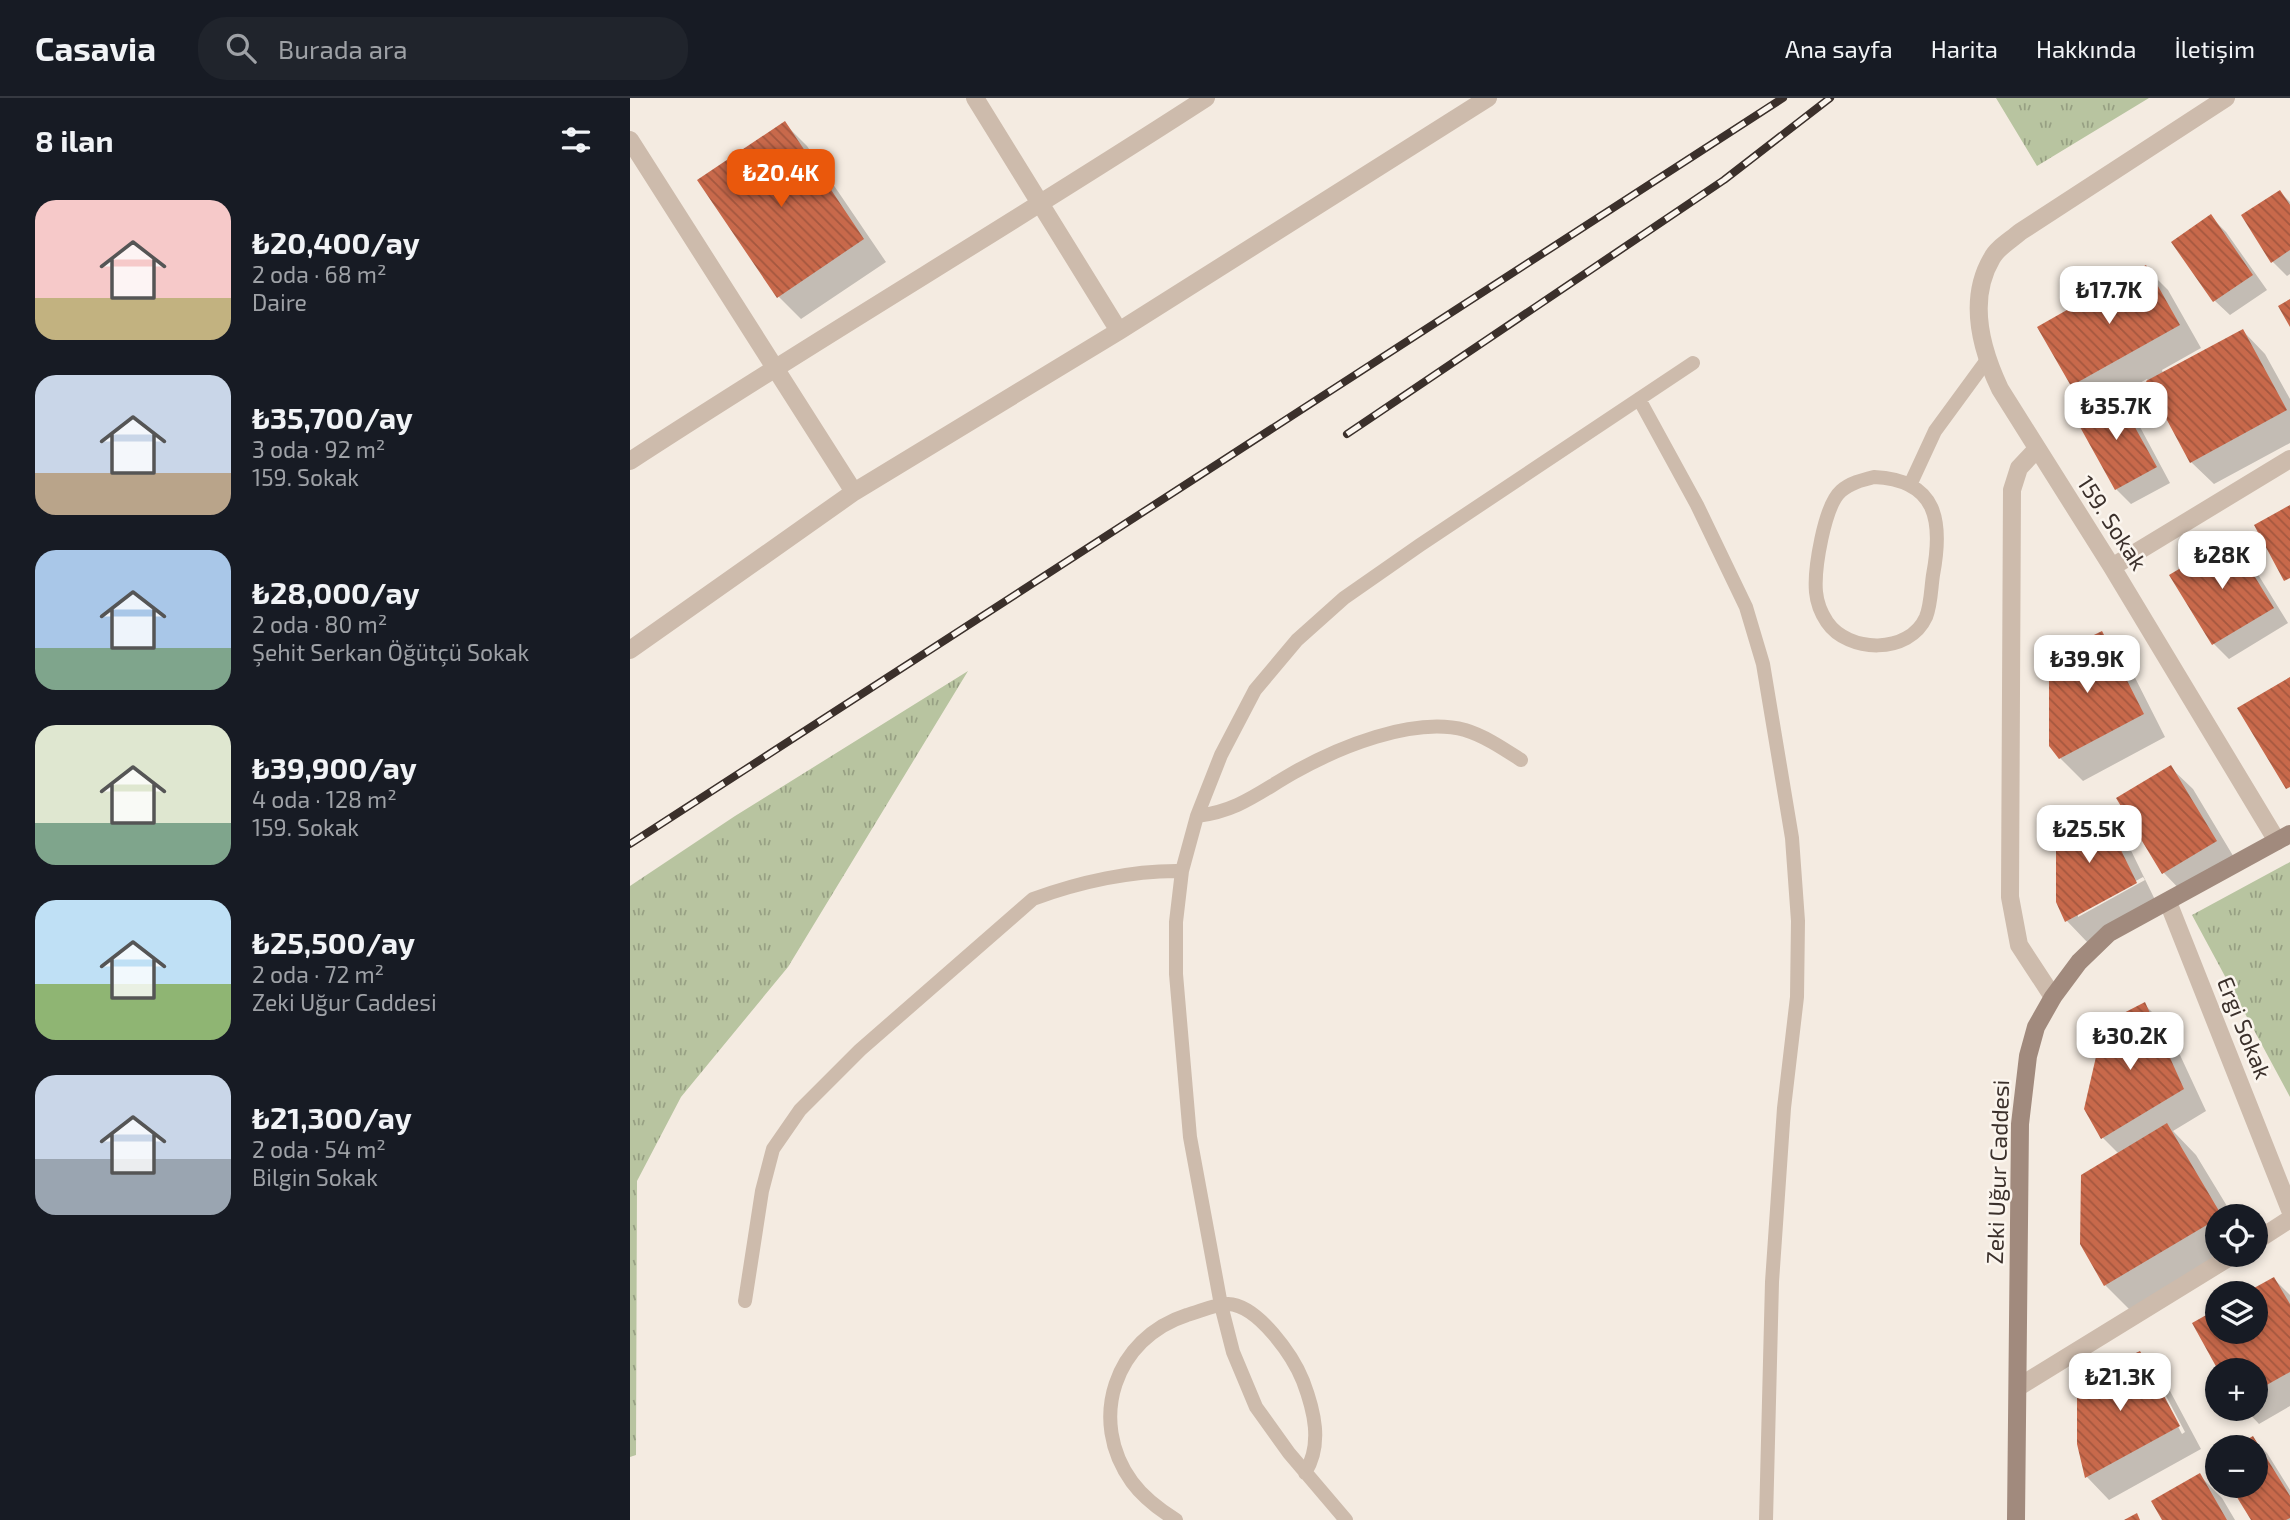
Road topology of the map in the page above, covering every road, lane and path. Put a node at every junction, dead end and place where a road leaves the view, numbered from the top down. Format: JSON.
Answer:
{"nodes":[{"id":1,"x":975,"y":98,"type":"edge"},
{"id":2,"x":1206,"y":98,"type":"edge"},
{"id":3,"x":1488,"y":98,"type":"edge"},
{"id":4,"x":2226,"y":98,"type":"edge"},
{"id":5,"x":630,"y":140,"type":"edge"},
{"id":6,"x":1041,"y":205,"type":"junction"},
{"id":7,"x":1119,"y":331,"type":"junction"},
{"id":8,"x":1987,"y":360,"type":"junction"},
{"id":9,"x":1693,"y":363,"type":"dead end"},
{"id":10,"x":774,"y":367,"type":"junction"},
{"id":11,"x":1639,"y":399,"type":"junction"},
{"id":12,"x":2036,"y":450,"type":"junction"},
{"id":13,"x":2290,"y":459,"type":"edge"},
{"id":14,"x":630,"y":461,"type":"edge"},
{"id":15,"x":1910,"y":485,"type":"junction"},
{"id":16,"x":854,"y":492,"type":"junction"},
{"id":17,"x":2112,"y":567,"type":"junction"},
{"id":18,"x":630,"y":650,"type":"edge"},
{"id":19,"x":1521,"y":760,"type":"dead end"},
{"id":20,"x":1197,"y":816,"type":"junction"},
{"id":21,"x":2284,"y":837,"type":"edge"},
{"id":22,"x":1182,"y":871,"type":"junction"},
{"id":23,"x":2168,"y":902,"type":"junction"},
{"id":24,"x":2053,"y":997,"type":"junction"},
{"id":25,"x":2290,"y":1210,"type":"edge"},
{"id":26,"x":2290,"y":1219,"type":"edge"},
{"id":27,"x":2268,"y":1233,"type":"edge"},
{"id":28,"x":2213,"y":1267,"type":"edge"},
{"id":29,"x":745,"y":1301,"type":"dead end"},
{"id":30,"x":1221,"y":1305,"type":"junction"},
{"id":31,"x":2020,"y":1386,"type":"junction"},
{"id":32,"x":1306,"y":1473,"type":"junction"},
{"id":33,"x":1176,"y":1520,"type":"edge"},
{"id":34,"x":1346,"y":1520,"type":"edge"},
{"id":35,"x":1766,"y":1520,"type":"edge"},
{"id":36,"x":2016,"y":1520,"type":"edge"}],
"edges":[{"from":1,"to":6,"type":"street"},
{"from":2,"to":6,"type":"street"},
{"from":3,"to":7,"type":"street"},
{"from":4,"to":8,"type":"street","name":"159. Sokak"},
{"from":5,"to":10,"type":"street"},
{"from":6,"to":7,"type":"street"},
{"from":6,"to":10,"type":"street"},
{"from":7,"to":16,"type":"street"},
{"from":8,"to":12,"type":"street","name":"159. Sokak"},
{"from":8,"to":15,"type":"lane"},
{"from":9,"to":11,"type":"lane"},
{"from":10,"to":14,"type":"street"},
{"from":10,"to":16,"type":"street"},
{"from":11,"to":20,"type":"lane"},
{"from":11,"to":35,"type":"lane"},
{"from":12,"to":17,"type":"street","name":"159. Sokak"},
{"from":12,"to":24,"type":"street"},
{"from":13,"to":17,"type":"street"},
{"from":15,"to":15,"type":"lane"},
{"from":16,"to":18,"type":"street"},
{"from":17,"to":21,"type":"street","name":"159. Sokak"},
{"from":19,"to":20,"type":"lane"},
{"from":20,"to":22,"type":"lane"},
{"from":21,"to":23,"type":"main road","name":"Zeki Uğur Caddesi"},
{"from":22,"to":29,"type":"lane"},
{"from":22,"to":30,"type":"lane"},
{"from":23,"to":24,"type":"main road","name":"Zeki Uğur Caddesi"},
{"from":23,"to":25,"type":"street","name":"Ergi Sokak"},
{"from":24,"to":31,"type":"main road","name":"Zeki Uğur Caddesi"},
{"from":26,"to":27,"type":"street"},
{"from":28,"to":31,"type":"street"},
{"from":30,"to":32,"type":"lane"},
{"from":30,"to":32,"type":"lane"},
{"from":30,"to":33,"type":"lane"},
{"from":31,"to":36,"type":"main road","name":"Zeki Uğur Caddesi"},
{"from":32,"to":34,"type":"lane"}]}
